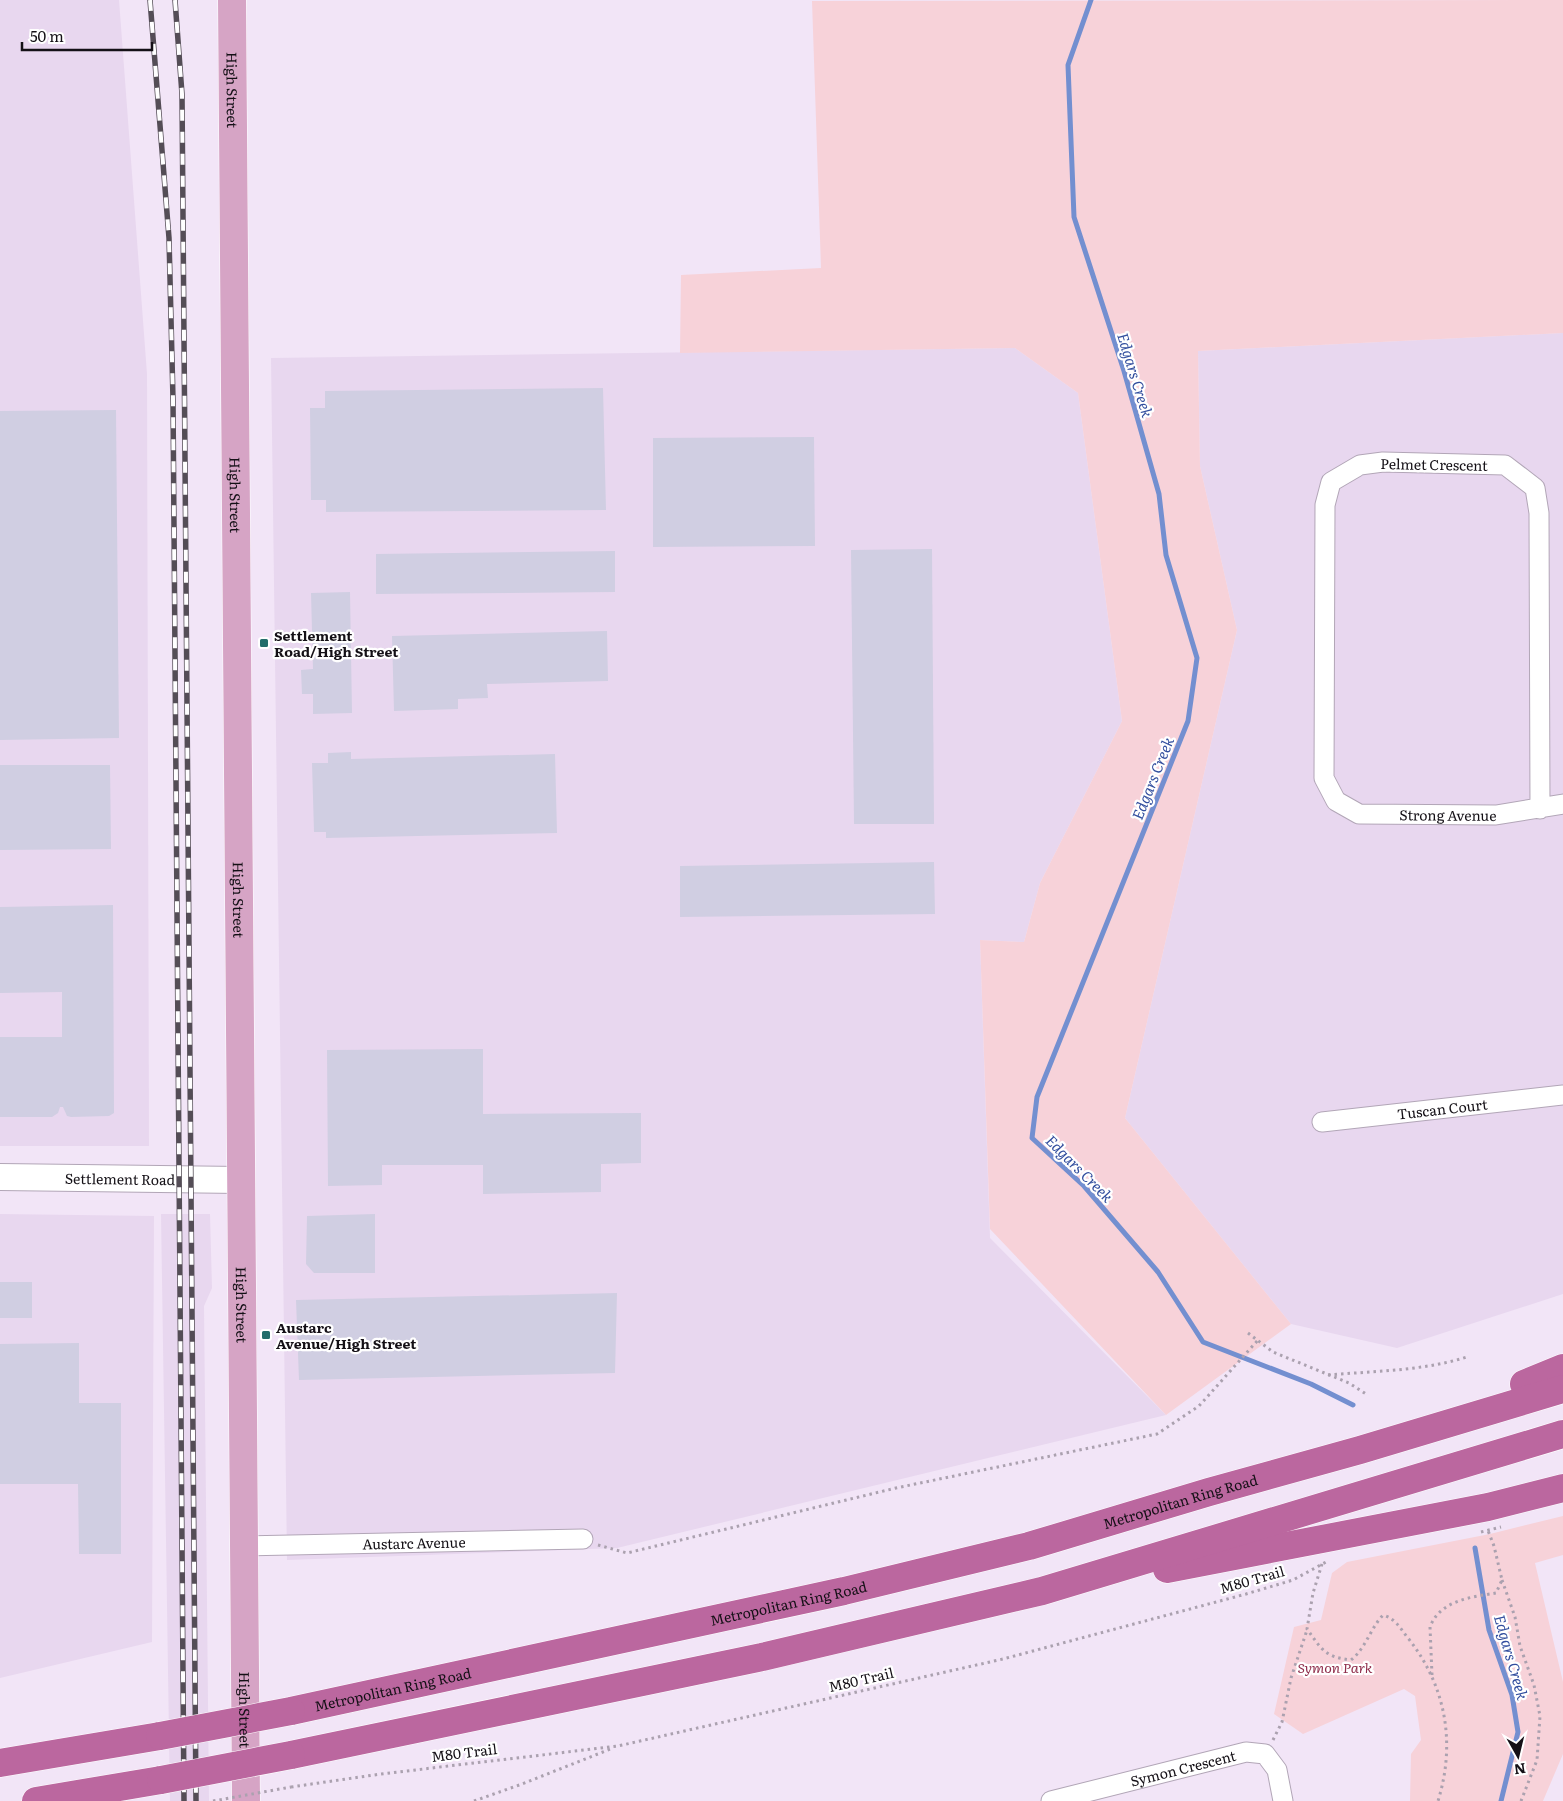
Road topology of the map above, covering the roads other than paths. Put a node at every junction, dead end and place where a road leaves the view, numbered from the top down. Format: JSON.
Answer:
{"nodes":[{"id":1,"x":232,"y":0,"type":"edge"},
{"id":2,"x":1336,"y":801,"type":"joint"},
{"id":3,"x":1563,"y":804,"type":"edge"},
{"id":4,"x":1540,"y":809,"type":"junction"},
{"id":5,"x":1563,"y":1095,"type":"edge"},
{"id":6,"x":1322,"y":1122,"type":"dead end"},
{"id":7,"x":0,"y":1177,"type":"edge"},
{"id":8,"x":240,"y":1180,"type":"junction"},
{"id":9,"x":1563,"y":1368,"type":"edge"},
{"id":10,"x":1563,"y":1389,"type":"edge"},
{"id":11,"x":1563,"y":1434,"type":"edge"},
{"id":12,"x":1360,"y":1450,"type":"junction"},
{"id":13,"x":1563,"y":1488,"type":"edge"},
{"id":14,"x":583,"y":1539,"type":"road end"},
{"id":15,"x":244,"y":1546,"type":"junction"},
{"id":16,"x":1042,"y":1591,"type":"junction"},
{"id":17,"x":0,"y":1763,"type":"edge"},
{"id":18,"x":36,"y":1801,"type":"edge"},
{"id":19,"x":246,"y":1801,"type":"edge"},
{"id":20,"x":1051,"y":1801,"type":"edge"},
{"id":21,"x":1283,"y":1801,"type":"edge"}],
"edges":[{"from":1,"to":8,"type":"main road","name":"High Street"},
{"from":2,"to":4,"type":"street","name":"Strong Avenue"},
{"from":2,"to":4,"type":"street","name":"Pelmet Crescent"},
{"from":3,"to":4,"type":"street","name":"Strong Avenue"},
{"from":5,"to":6,"type":"street","name":"Tuscan Court"},
{"from":7,"to":8,"type":"main road","name":"Settlement Road"},
{"from":8,"to":15,"type":"main road","name":"High Street"},
{"from":9,"to":12,"type":"highway"},
{"from":10,"to":12,"type":"highway","name":"Metropolitan Ring Road"},
{"from":11,"to":16,"type":"highway"},
{"from":12,"to":17,"type":"highway","name":"Metropolitan Ring Road","bridge":true},
{"from":13,"to":16,"type":"highway"},
{"from":14,"to":15,"type":"street","name":"Austarc Avenue"},
{"from":15,"to":19,"type":"main road","name":"High Street"},
{"from":16,"to":18,"type":"highway","bridge":true},
{"from":20,"to":21,"type":"street","name":"Symon Crescent"}]}
